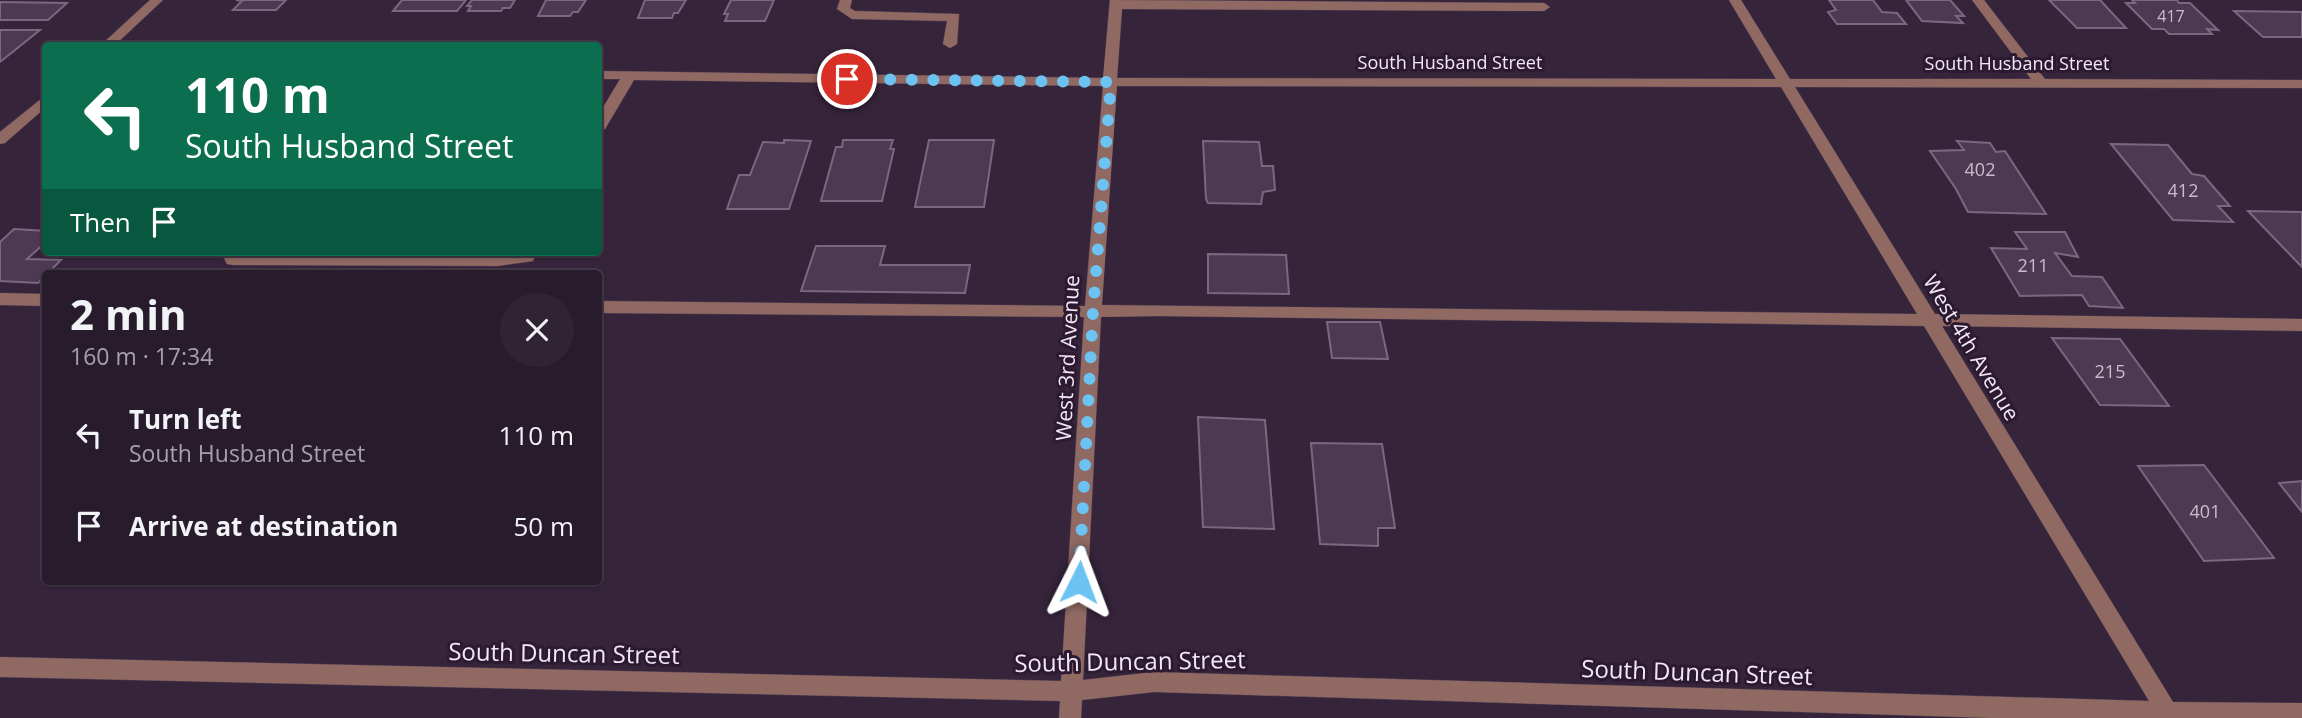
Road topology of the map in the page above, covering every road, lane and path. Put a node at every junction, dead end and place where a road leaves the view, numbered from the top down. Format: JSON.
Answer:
{"nodes":[{"id":1,"x":157,"y":0,"type":"edge"},
{"id":2,"x":846,"y":0,"type":"edge"},
{"id":3,"x":1735,"y":0,"type":"edge"},
{"id":4,"x":1978,"y":0,"type":"edge"},
{"id":5,"x":1116,"y":2,"type":"edge"},
{"id":6,"x":1544,"y":7,"type":"dead end"},
{"id":7,"x":110,"y":42,"type":"edge"},
{"id":8,"x":950,"y":44,"type":"dead end"},
{"id":9,"x":602,"y":75,"type":"edge"},
{"id":10,"x":629,"y":76,"type":"junction"},
{"id":11,"x":1111,"y":82,"type":"junction"},
{"id":12,"x":1785,"y":82,"type":"junction"},
{"id":13,"x":2041,"y":83,"type":"junction"},
{"id":14,"x":2302,"y":84,"type":"edge"},
{"id":15,"x":42,"y":103,"type":"edge"},
{"id":16,"x":602,"y":122,"type":"edge"},
{"id":17,"x":0,"y":140,"type":"edge"},
{"id":18,"x":231,"y":256,"type":"edge"},
{"id":19,"x":527,"y":256,"type":"edge"},
{"id":20,"x":0,"y":299,"type":"edge"},
{"id":21,"x":42,"y":300,"type":"edge"},
{"id":22,"x":602,"y":307,"type":"edge"},
{"id":23,"x":1093,"y":311,"type":"junction"},
{"id":24,"x":1927,"y":320,"type":"junction"},
{"id":25,"x":2302,"y":325,"type":"edge"},
{"id":26,"x":0,"y":667,"type":"edge"},
{"id":27,"x":1073,"y":691,"type":"junction"},
{"id":28,"x":2302,"y":713,"type":"edge"},
{"id":29,"x":2169,"y":715,"type":"edge"},
{"id":30,"x":1070,"y":718,"type":"edge"}],
"edges":[{"from":1,"to":7,"type":"street"},
{"from":2,"to":8,"type":"street"},
{"from":3,"to":12,"type":"street","name":"West 4th Avenue"},
{"from":4,"to":13,"type":"street"},
{"from":5,"to":6,"type":"street"},
{"from":5,"to":11,"type":"street","name":"West 3rd Avenue"},
{"from":9,"to":10,"type":"street","name":"South Husband Street"},
{"from":10,"to":11,"type":"street","name":"South Husband Street"},
{"from":10,"to":16,"type":"street"},
{"from":11,"to":12,"type":"street","name":"South Husband Street"},
{"from":11,"to":23,"type":"street","name":"West 3rd Avenue"},
{"from":12,"to":13,"type":"street","name":"South Husband Street"},
{"from":12,"to":24,"type":"street","name":"West 4th Avenue"},
{"from":13,"to":14,"type":"street","name":"South Husband Street"},
{"from":15,"to":17,"type":"street"},
{"from":18,"to":19,"type":"street"},
{"from":20,"to":21,"type":"street"},
{"from":22,"to":23,"type":"street"},
{"from":23,"to":24,"type":"street"},
{"from":23,"to":27,"type":"street","name":"West 3rd Avenue"},
{"from":24,"to":25,"type":"street"},
{"from":24,"to":29,"type":"street","name":"West 4th Avenue"},
{"from":26,"to":27,"type":"street","name":"South Duncan Street"},
{"from":27,"to":29,"type":"street","name":"South Duncan Street"},
{"from":27,"to":30,"type":"street","name":"West 3rd Avenue"},
{"from":28,"to":29,"type":"street","name":"South Duncan Street"}]}
